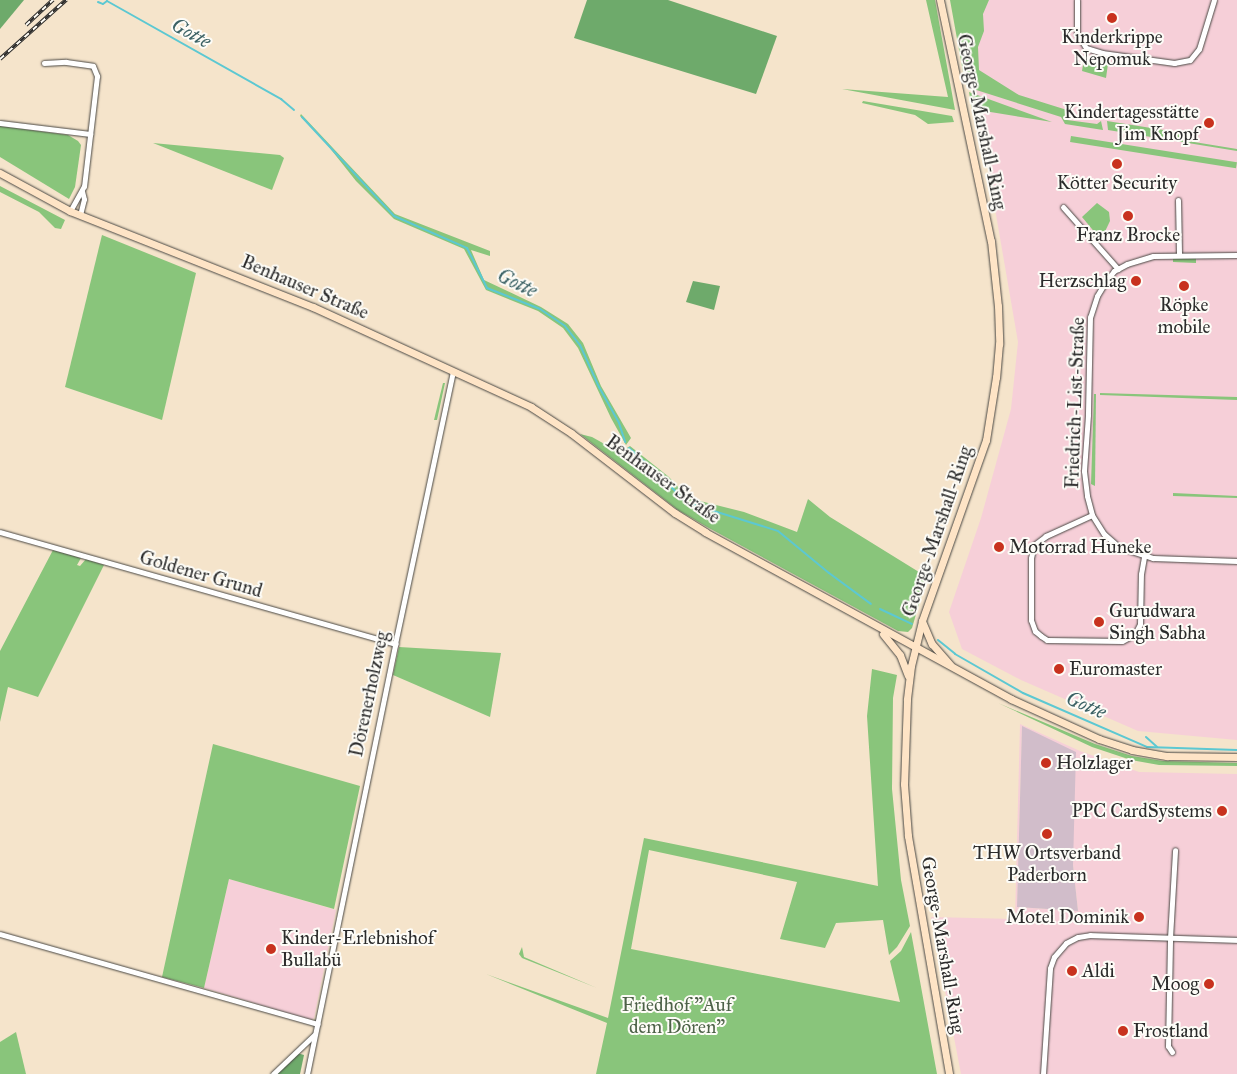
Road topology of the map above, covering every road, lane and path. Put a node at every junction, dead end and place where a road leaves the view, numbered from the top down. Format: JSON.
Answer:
{"nodes":[{"id":1,"x":940,"y":0,"type":"edge"},
{"id":2,"x":1076,"y":0,"type":"edge"},
{"id":3,"x":1214,"y":0,"type":"edge"},
{"id":4,"x":44,"y":63,"type":"dead end"},
{"id":5,"x":0,"y":123,"type":"edge"},
{"id":6,"x":90,"y":134,"type":"junction"},
{"id":7,"x":0,"y":173,"type":"edge"},
{"id":8,"x":82,"y":191,"type":"junction"},
{"id":9,"x":1178,"y":200,"type":"dead end"},
{"id":10,"x":1063,"y":207,"type":"dead end"},
{"id":11,"x":70,"y":211,"type":"junction"},
{"id":12,"x":80,"y":215,"type":"junction"},
{"id":13,"x":1179,"y":254,"type":"junction"},
{"id":14,"x":1237,"y":255,"type":"edge"},
{"id":15,"x":1118,"y":269,"type":"junction"},
{"id":16,"x":453,"y":371,"type":"junction"},
{"id":17,"x":1092,"y":515,"type":"junction"},
{"id":18,"x":0,"y":532,"type":"edge"},
{"id":19,"x":1144,"y":557,"type":"junction"},
{"id":20,"x":1237,"y":561,"type":"edge"},
{"id":21,"x":922,"y":621,"type":"junction"},
{"id":22,"x":878,"y":628,"type":"junction"},
{"id":23,"x":395,"y":644,"type":"junction"},
{"id":24,"x":915,"y":649,"type":"junction"},
{"id":25,"x":954,"y":670,"type":"junction"},
{"id":26,"x":909,"y":678,"type":"junction"},
{"id":27,"x":1237,"y":757,"type":"edge"},
{"id":28,"x":1175,"y":850,"type":"dead end"},
{"id":29,"x":0,"y":934,"type":"edge"},
{"id":30,"x":1170,"y":938,"type":"junction"},
{"id":31,"x":1237,"y":940,"type":"edge"},
{"id":32,"x":317,"y":1024,"type":"junction"},
{"id":33,"x":314,"y":1035,"type":"junction"},
{"id":34,"x":1172,"y":1052,"type":"dead end"},
{"id":35,"x":272,"y":1074,"type":"edge"},
{"id":36,"x":307,"y":1074,"type":"edge"},
{"id":37,"x":949,"y":1074,"type":"edge"},
{"id":38,"x":1043,"y":1074,"type":"edge"}],
"edges":[{"from":1,"to":21,"type":"main road","name":"George-Marshall-Ring"},
{"from":2,"to":3,"type":"street"},
{"from":4,"to":6,"type":"street"},
{"from":5,"to":6,"type":"street"},
{"from":6,"to":8,"type":"street"},
{"from":7,"to":11,"type":"main road","name":"Benhauser Straße"},
{"from":8,"to":11,"type":"street"},
{"from":8,"to":12,"type":"street"},
{"from":9,"to":13,"type":"street"},
{"from":10,"to":15,"type":"street"},
{"from":11,"to":12,"type":"main road","name":"Benhauser Straße"},
{"from":12,"to":16,"type":"main road","name":"Benhauser Straße"},
{"from":13,"to":14,"type":"street","name":"Friedrich-List-Straße"},
{"from":13,"to":15,"type":"street","name":"Friedrich-List-Straße"},
{"from":15,"to":17,"type":"street","name":"Friedrich-List-Straße"},
{"from":16,"to":22,"type":"main road","name":"Benhauser Straße"},
{"from":16,"to":23,"type":"street","name":"Dörenerholzweg"},
{"from":17,"to":19,"type":"street","name":"Friedrich-List-Straße"},
{"from":17,"to":19,"type":"street","name":"Friedrich-List-Straße"},
{"from":18,"to":23,"type":"street","name":"Goldener Grund"},
{"from":19,"to":20,"type":"street","name":"Friedrich-List-Straße"},
{"from":21,"to":24,"type":"main road","name":"George-Marshall-Ring"},
{"from":21,"to":25,"type":"main road"},
{"from":22,"to":24,"type":"main road","name":"Benhauser Straße"},
{"from":22,"to":26,"type":"main road"},
{"from":23,"to":32,"type":"street","name":"Dörenerholzweg"},
{"from":24,"to":25,"type":"main road","name":"Benhauser Straße"},
{"from":24,"to":26,"type":"main road","name":"George-Marshall-Ring"},
{"from":25,"to":27,"type":"main road","name":"Benhauser Straße"},
{"from":26,"to":37,"type":"main road","name":"George-Marshall-Ring"},
{"from":28,"to":30,"type":"street"},
{"from":29,"to":32,"type":"street"},
{"from":30,"to":31,"type":"street"},
{"from":30,"to":34,"type":"street"},
{"from":30,"to":38,"type":"street"},
{"from":32,"to":33,"type":"street","name":"Dörenerholzweg"},
{"from":33,"to":35,"type":"street"},
{"from":33,"to":36,"type":"street","name":"Dörenerholzweg"}]}
